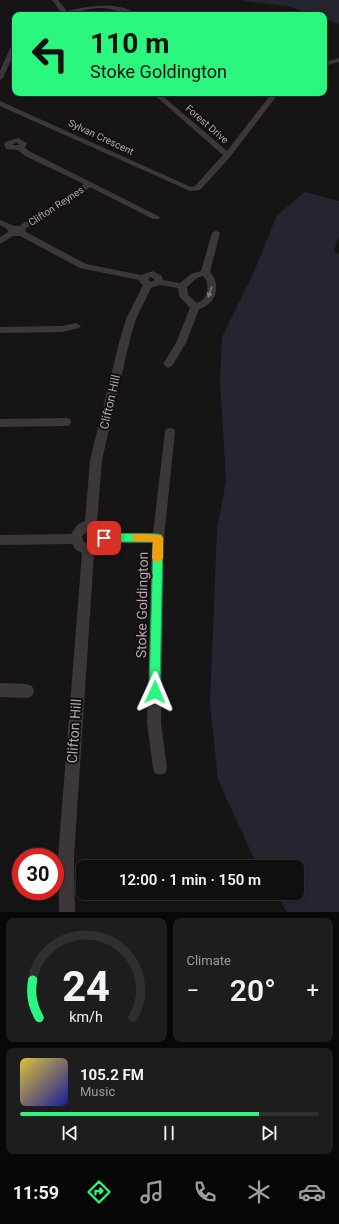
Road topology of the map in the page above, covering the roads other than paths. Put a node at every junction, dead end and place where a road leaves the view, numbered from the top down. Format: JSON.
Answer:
{"nodes":[{"id":1,"x":55,"y":0,"type":"edge"},
{"id":2,"x":64,"y":12,"type":"edge"},
{"id":3,"x":73,"y":12,"type":"edge"},
{"id":4,"x":125,"y":12,"type":"edge"},
{"id":5,"x":12,"y":51,"type":"edge"},
{"id":6,"x":339,"y":60,"type":"edge"},
{"id":7,"x":327,"y":63,"type":"edge"},
{"id":8,"x":0,"y":78,"type":"edge"},
{"id":9,"x":158,"y":96,"type":"edge"},
{"id":10,"x":274,"y":96,"type":"edge"},
{"id":11,"x":0,"y":103,"type":"edge"},
{"id":12,"x":20,"y":148,"type":"dead end"},
{"id":13,"x":227,"y":155,"type":"junction"},
{"id":14,"x":90,"y":184,"type":"junction"},
{"id":15,"x":194,"y":189,"type":"joint"},
{"id":16,"x":156,"y":217,"type":"dead end"},
{"id":17,"x":0,"y":222,"type":"edge"},
{"id":18,"x":17,"y":231,"type":"junction"},
{"id":19,"x":216,"y":233,"type":"dead end"},
{"id":20,"x":0,"y":241,"type":"edge"},
{"id":21,"x":205,"y":273,"type":"junction"},
{"id":22,"x":146,"y":281,"type":"junction"},
{"id":23,"x":182,"y":286,"type":"junction"},
{"id":24,"x":195,"y":307,"type":"junction"},
{"id":25,"x":76,"y":326,"type":"dead end"},
{"id":26,"x":0,"y":330,"type":"edge"},
{"id":27,"x":168,"y":364,"type":"dead end"},
{"id":28,"x":66,"y":422,"type":"dead end"},
{"id":29,"x":0,"y":423,"type":"edge"},
{"id":30,"x":170,"y":432,"type":"dead end"},
{"id":31,"x":91,"y":525,"type":"junction"},
{"id":32,"x":104,"y":538,"type":"junction"},
{"id":33,"x":158,"y":538,"type":"junction"},
{"id":34,"x":76,"y":539,"type":"junction"},
{"id":35,"x":0,"y":540,"type":"edge"},
{"id":36,"x":88,"y":550,"type":"junction"},
{"id":37,"x":0,"y":690,"type":"edge"},
{"id":38,"x":27,"y":691,"type":"dead end"},
{"id":39,"x":160,"y":768,"type":"dead end"},
{"id":40,"x":66,"y":912,"type":"edge"}],
"edges":[{"from":1,"to":2,"type":"street"},
{"from":3,"to":4,"type":"street"},
{"from":5,"to":8,"type":"street"},
{"from":6,"to":7,"type":"street"},
{"from":9,"to":13,"type":"street","name":"Forest Drive"},
{"from":10,"to":13,"type":"street"},
{"from":11,"to":15,"type":"street","name":"Sylvan Crescent"},
{"from":12,"to":14,"type":"street","name":"Clifton Reynes"},
{"from":13,"to":15,"type":"street","name":"Forest Drive"},
{"from":14,"to":16,"type":"street","name":"Clifton Reynes"},
{"from":14,"to":18,"type":"street","name":"Clifton Reynes"},
{"from":17,"to":18,"type":"street","name":"Clifton Reynes"},
{"from":18,"to":20,"type":"street","name":"Clifton Reynes"},
{"from":18,"to":22,"type":"street","name":"Clifton Reynes"},
{"from":19,"to":21,"type":"street"},
{"from":21,"to":23,"type":"street"},
{"from":21,"to":24,"type":"street","one_way":true},
{"from":22,"to":23,"type":"street","name":"Clifton Reynes"},
{"from":22,"to":31,"type":"street","name":"Clifton Hill"},
{"from":23,"to":24,"type":"street"},
{"from":24,"to":27,"type":"street"},
{"from":25,"to":26,"type":"street"},
{"from":28,"to":29,"type":"street"},
{"from":30,"to":33,"type":"street","name":"Stoke Goldington"},
{"from":31,"to":32,"type":"street"},
{"from":31,"to":34,"type":"street"},
{"from":32,"to":33,"type":"street","name":"Stoke Goldington"},
{"from":32,"to":36,"type":"street"},
{"from":33,"to":39,"type":"street","name":"Stoke Goldington"},
{"from":34,"to":35,"type":"street"},
{"from":34,"to":36,"type":"street"},
{"from":36,"to":40,"type":"street","name":"Clifton Hill"},
{"from":37,"to":38,"type":"street"}]}
